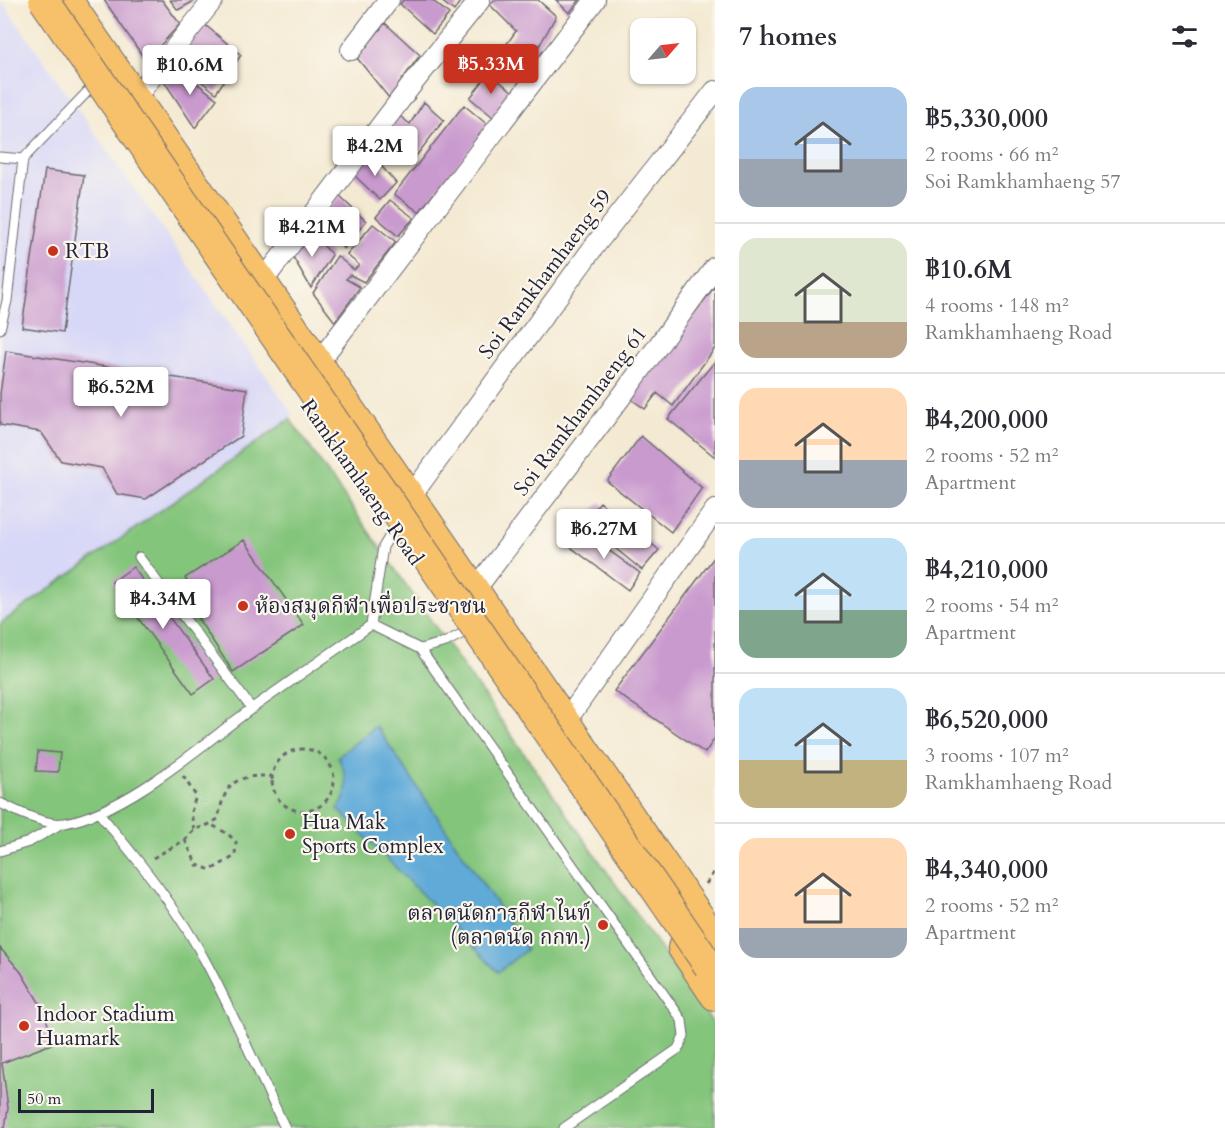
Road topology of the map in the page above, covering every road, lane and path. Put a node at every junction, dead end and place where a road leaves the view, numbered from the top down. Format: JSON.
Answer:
{"nodes":[{"id":1,"x":29,"y":0,"type":"edge"},
{"id":2,"x":44,"y":0,"type":"edge"},
{"id":3,"x":67,"y":0,"type":"edge"},
{"id":4,"x":83,"y":0,"type":"edge"},
{"id":5,"x":213,"y":0,"type":"edge"},
{"id":6,"x":389,"y":0,"type":"edge"},
{"id":7,"x":480,"y":0,"type":"edge"},
{"id":8,"x":595,"y":0,"type":"edge"},
{"id":9,"x":351,"y":50,"type":"dead end"},
{"id":10,"x":143,"y":88,"type":"junction"},
{"id":11,"x":90,"y":89,"type":"junction"},
{"id":12,"x":715,"y":91,"type":"edge"},
{"id":13,"x":0,"y":157,"type":"edge"},
{"id":14,"x":23,"y":159,"type":"junction"},
{"id":15,"x":715,"y":267,"type":"edge"},
{"id":16,"x":269,"y":273,"type":"junction"},
{"id":17,"x":0,"y":329,"type":"edge"},
{"id":18,"x":324,"y":355,"type":"junction"},
{"id":19,"x":417,"y":489,"type":"junction"},
{"id":20,"x":715,"y":510,"type":"edge"},
{"id":21,"x":394,"y":529,"type":"junction"},
{"id":22,"x":139,"y":557,"type":"dead end"},
{"id":23,"x":481,"y":582,"type":"junction"},
{"id":24,"x":371,"y":625,"type":"junction"},
{"id":25,"x":465,"y":632,"type":"junction"},
{"id":26,"x":420,"y":649,"type":"junction"},
{"id":27,"x":252,"y":709,"type":"junction"},
{"id":28,"x":571,"y":714,"type":"junction"},
{"id":29,"x":175,"y":766,"type":"junction"},
{"id":30,"x":272,"y":776,"type":"junction"},
{"id":31,"x":0,"y":803,"type":"edge"},
{"id":32,"x":99,"y":813,"type":"junction"},
{"id":33,"x":62,"y":824,"type":"junction"},
{"id":34,"x":210,"y":824,"type":"junction"},
{"id":35,"x":194,"y":830,"type":"junction"},
{"id":36,"x":185,"y":840,"type":"junction"},
{"id":37,"x":0,"y":851,"type":"edge"},
{"id":38,"x":141,"y":864,"type":"junction"},
{"id":39,"x":715,"y":920,"type":"edge"},
{"id":40,"x":715,"y":940,"type":"edge"},
{"id":41,"x":711,"y":975,"type":"edge"},
{"id":42,"x":285,"y":1128,"type":"edge"},
{"id":43,"x":564,"y":1128,"type":"edge"}],
"edges":[{"from":1,"to":11,"type":"main road","name":"Ramkhamhaeng Road"},
{"from":2,"to":41,"type":"main road","name":"Ramkhamhaeng Road","bridge":true},
{"from":3,"to":40,"type":"main road","name":"Ramkhamhaeng Road"},
{"from":4,"to":10,"type":"main road","name":"Ramkhamhaeng Road"},
{"from":5,"to":10,"type":"street"},
{"from":6,"to":9,"type":"street"},
{"from":7,"to":16,"type":"street"},
{"from":8,"to":18,"type":"street"},
{"from":10,"to":16,"type":"main road","name":"Ramkhamhaeng Road"},
{"from":11,"to":14,"type":"lane"},
{"from":11,"to":21,"type":"main road","name":"Ramkhamhaeng Road"},
{"from":12,"to":19,"type":"street","name":"Soi Ramkhamhaeng 59"},
{"from":13,"to":14,"type":"lane"},
{"from":14,"to":17,"type":"lane"},
{"from":15,"to":23,"type":"street","name":"Soi Ramkhamhaeng 61"},
{"from":16,"to":18,"type":"main road","name":"Ramkhamhaeng Road"},
{"from":18,"to":19,"type":"main road","name":"Ramkhamhaeng Road"},
{"from":19,"to":23,"type":"main road","name":"Ramkhamhaeng Road"},
{"from":20,"to":28,"type":"street"},
{"from":21,"to":24,"type":"lane"},
{"from":21,"to":25,"type":"main road","name":"Ramkhamhaeng Road"},
{"from":22,"to":27,"type":"lane"},
{"from":23,"to":28,"type":"main road","name":"Ramkhamhaeng Road"},
{"from":24,"to":26,"type":"lane"},
{"from":24,"to":27,"type":"lane"},
{"from":25,"to":26,"type":"lane"},
{"from":25,"to":41,"type":"main road","name":"Ramkhamhaeng Road"},
{"from":26,"to":43,"type":"lane"},
{"from":27,"to":29,"type":"lane"},
{"from":28,"to":39,"type":"main road","name":"Ramkhamhaeng Road"},
{"from":29,"to":32,"type":"lane"},
{"from":29,"to":35,"type":"path"},
{"from":30,"to":30,"type":"path"},
{"from":30,"to":34,"type":"path"},
{"from":31,"to":33,"type":"lane"},
{"from":32,"to":33,"type":"lane"},
{"from":32,"to":38,"type":"lane"},
{"from":33,"to":37,"type":"lane"},
{"from":34,"to":35,"type":"path"},
{"from":34,"to":36,"type":"path"},
{"from":35,"to":36,"type":"path"},
{"from":36,"to":38,"type":"path"},
{"from":38,"to":42,"type":"lane"}]}
